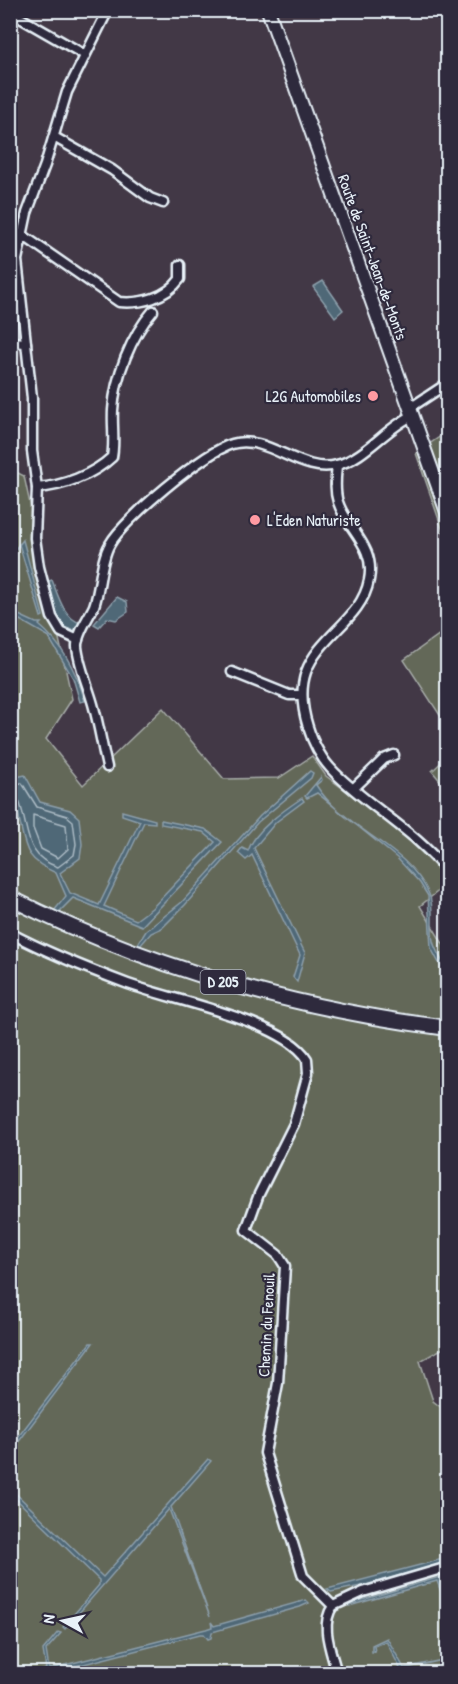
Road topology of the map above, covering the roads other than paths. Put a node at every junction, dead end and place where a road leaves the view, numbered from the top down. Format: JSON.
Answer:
{"nodes":[{"id":1,"x":108,"y":10,"type":"edge"},
{"id":2,"x":268,"y":10,"type":"edge"},
{"id":3,"x":10,"y":12,"type":"edge"},
{"id":4,"x":85,"y":55,"type":"junction"},
{"id":5,"x":54,"y":137,"type":"junction"},
{"id":6,"x":163,"y":203,"type":"dead end"},
{"id":7,"x":21,"y":234,"type":"junction"},
{"id":8,"x":180,"y":265,"type":"dead end"},
{"id":9,"x":153,"y":311,"type":"dead end"},
{"id":10,"x":10,"y":342,"type":"edge"},
{"id":11,"x":26,"y":344,"type":"junction"},
{"id":12,"x":447,"y":383,"type":"edge"},
{"id":13,"x":411,"y":412,"type":"junction"},
{"id":14,"x":337,"y":465,"type":"junction"},
{"id":15,"x":37,"y":488,"type":"junction"},
{"id":16,"x":447,"y":515,"type":"edge"},
{"id":17,"x":78,"y":640,"type":"junction"},
{"id":18,"x":232,"y":672,"type":"dead end"},
{"id":19,"x":302,"y":695,"type":"junction"},
{"id":20,"x":394,"y":754,"type":"dead end"},
{"id":21,"x":107,"y":766,"type":"dead end"},
{"id":22,"x":354,"y":788,"type":"junction"},
{"id":23,"x":447,"y":872,"type":"edge"},
{"id":24,"x":10,"y":898,"type":"edge"},
{"id":25,"x":10,"y":933,"type":"edge"},
{"id":26,"x":447,"y":1028,"type":"edge"},
{"id":27,"x":447,"y":1567,"type":"edge"},
{"id":28,"x":333,"y":1606,"type":"junction"},
{"id":29,"x":337,"y":1674,"type":"edge"}],
"edges":[{"from":1,"to":4,"type":"street"},
{"from":2,"to":13,"type":"main road","name":"Route de Saint-Jean-de-Monts"},
{"from":3,"to":4,"type":"street"},
{"from":4,"to":5,"type":"street"},
{"from":5,"to":6,"type":"street"},
{"from":5,"to":7,"type":"street"},
{"from":7,"to":8,"type":"street"},
{"from":7,"to":11,"type":"street"},
{"from":9,"to":15,"type":"street"},
{"from":10,"to":11,"type":"street"},
{"from":11,"to":15,"type":"street"},
{"from":12,"to":13,"type":"street"},
{"from":13,"to":14,"type":"street"},
{"from":13,"to":16,"type":"main road","name":"Route de Saint-Jean-de-Monts"},
{"from":14,"to":17,"type":"street"},
{"from":14,"to":19,"type":"street"},
{"from":15,"to":17,"type":"street"},
{"from":17,"to":21,"type":"street"},
{"from":18,"to":19,"type":"street"},
{"from":19,"to":22,"type":"street"},
{"from":20,"to":22,"type":"street"},
{"from":22,"to":23,"type":"street"},
{"from":24,"to":26,"type":"main road","number":"D 205"},
{"from":25,"to":28,"type":"street","name":"Chemin du Fenouil"},
{"from":27,"to":28,"type":"street"},
{"from":28,"to":29,"type":"street"}]}
